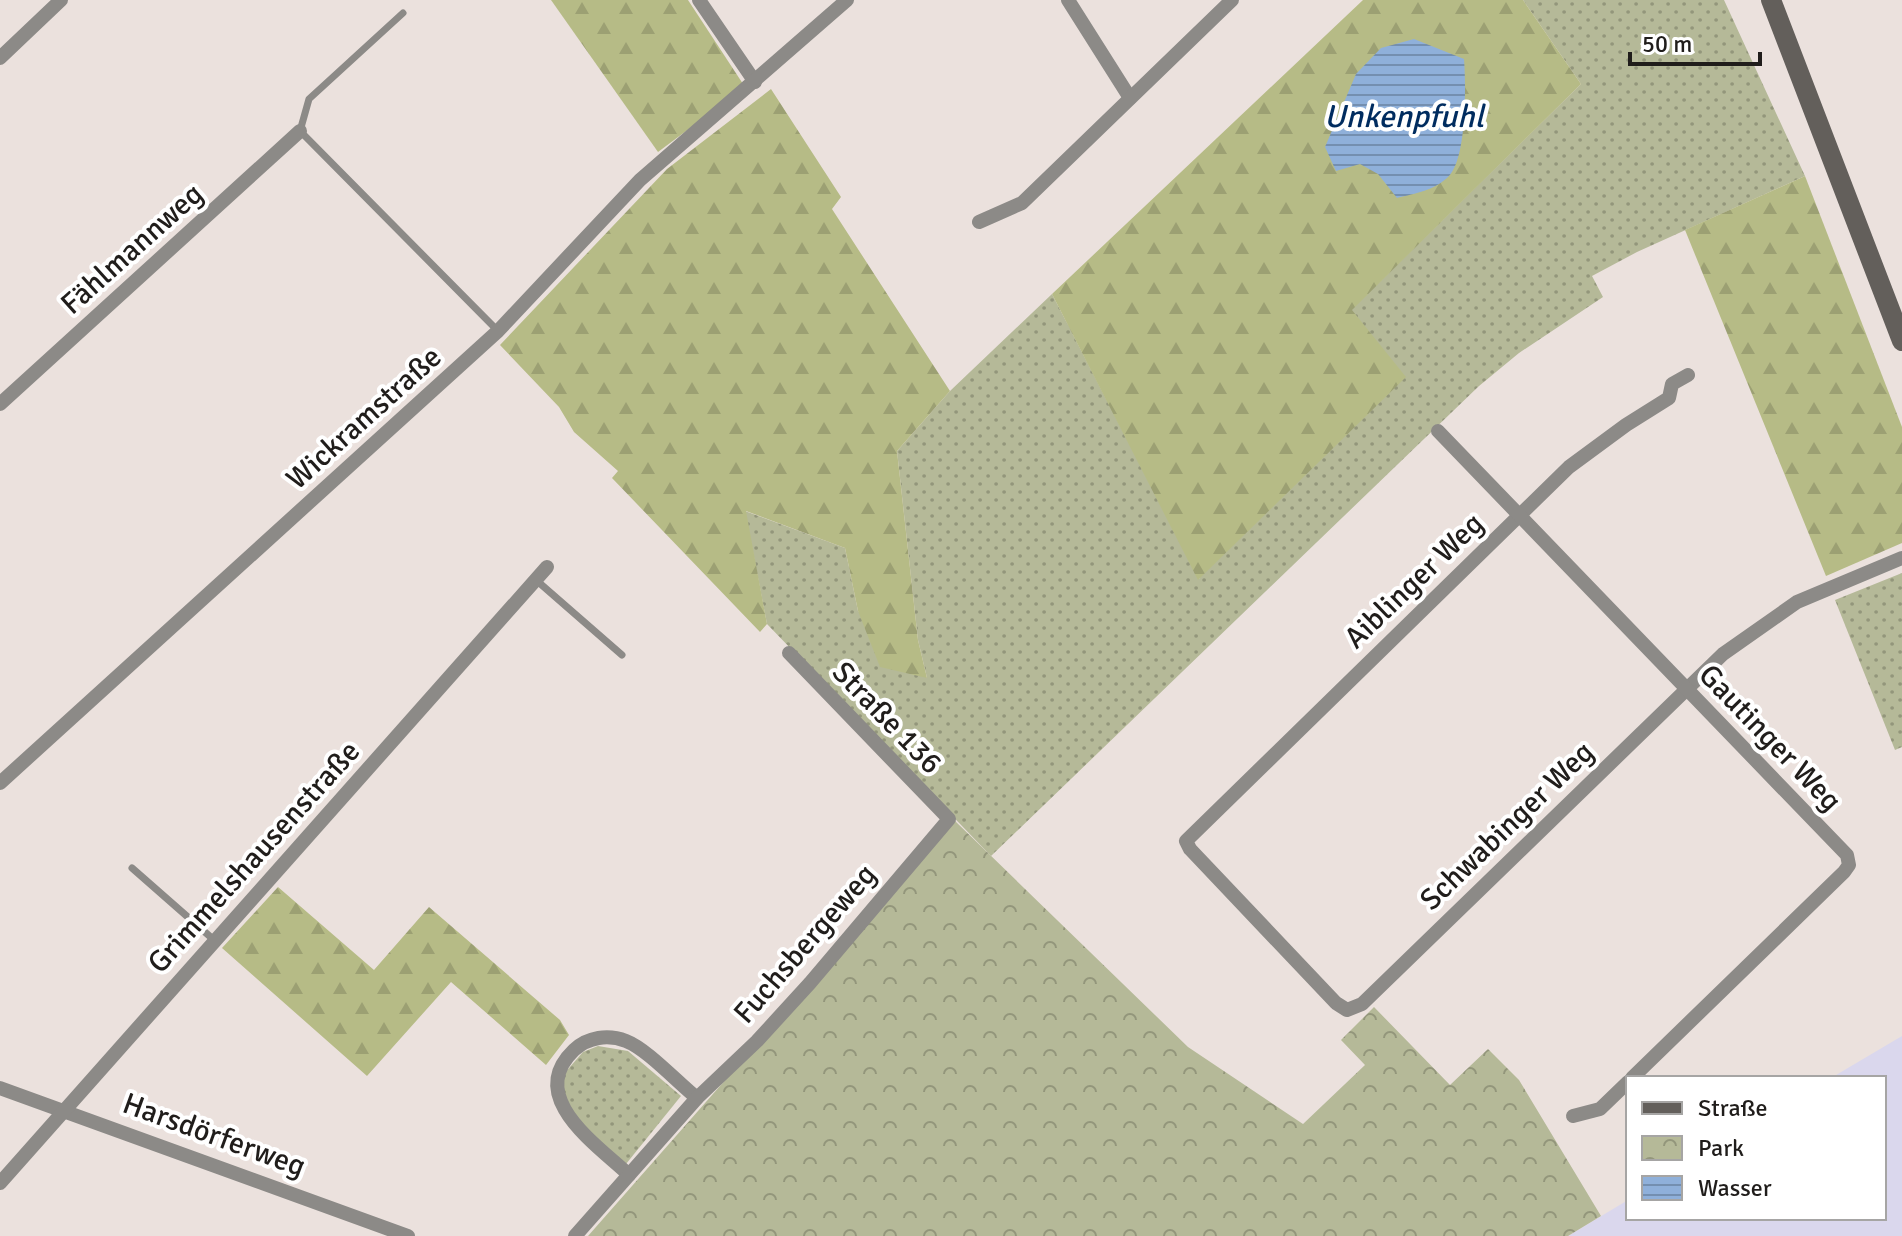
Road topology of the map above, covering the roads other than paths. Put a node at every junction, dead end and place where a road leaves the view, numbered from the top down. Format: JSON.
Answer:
{"nodes":[{"id":1,"x":61,"y":0,"type":"edge"},
{"id":2,"x":699,"y":0,"type":"edge"},
{"id":3,"x":847,"y":0,"type":"edge"},
{"id":4,"x":1068,"y":0,"type":"edge"},
{"id":5,"x":1232,"y":0,"type":"edge"},
{"id":6,"x":1771,"y":0,"type":"edge"},
{"id":7,"x":403,"y":13,"type":"dead end"},
{"id":8,"x":0,"y":58,"type":"edge"},
{"id":9,"x":755,"y":82,"type":"junction"},
{"id":10,"x":1130,"y":98,"type":"junction"},
{"id":11,"x":300,"y":131,"type":"junction"},
{"id":12,"x":979,"y":222,"type":"dead end"},
{"id":13,"x":498,"y":331,"type":"junction"},
{"id":14,"x":1902,"y":341,"type":"edge"},
{"id":15,"x":1688,"y":375,"type":"dead end"},
{"id":16,"x":0,"y":404,"type":"edge"},
{"id":17,"x":1438,"y":431,"type":"dead end"},
{"id":18,"x":1517,"y":517,"type":"junction"},
{"id":19,"x":1902,"y":558,"type":"edge"},
{"id":20,"x":547,"y":567,"type":"dead end"},
{"id":21,"x":536,"y":580,"type":"junction"},
{"id":22,"x":789,"y":653,"type":"dead end"},
{"id":23,"x":622,"y":655,"type":"dead end"},
{"id":24,"x":1686,"y":690,"type":"junction"},
{"id":25,"x":0,"y":783,"type":"edge"},
{"id":26,"x":949,"y":819,"type":"joint"},
{"id":27,"x":1186,"y":841,"type":"joint"},
{"id":28,"x":132,"y":868,"type":"dead end"},
{"id":29,"x":214,"y":940,"type":"junction"},
{"id":30,"x":1634,"y":1076,"type":"edge"},
{"id":31,"x":1626,"y":1084,"type":"edge"},
{"id":32,"x":0,"y":1088,"type":"edge"},
{"id":33,"x":697,"y":1098,"type":"junction"},
{"id":34,"x":66,"y":1109,"type":"junction"},
{"id":35,"x":1573,"y":1116,"type":"dead end"},
{"id":36,"x":629,"y":1175,"type":"junction"},
{"id":37,"x":0,"y":1183,"type":"edge"},
{"id":38,"x":408,"y":1236,"type":"edge"},
{"id":39,"x":575,"y":1236,"type":"edge"}],
"edges":[{"from":1,"to":8,"type":"street"},
{"from":2,"to":9,"type":"street"},
{"from":3,"to":9,"type":"street","name":"Wickramstraße"},
{"from":4,"to":10,"type":"street"},
{"from":5,"to":10,"type":"street"},
{"from":6,"to":14,"type":"main road"},
{"from":7,"to":11,"type":"lane"},
{"from":9,"to":13,"type":"street","name":"Wickramstraße"},
{"from":10,"to":12,"type":"street"},
{"from":11,"to":13,"type":"lane"},
{"from":11,"to":16,"type":"street","name":"Fählmannweg"},
{"from":13,"to":25,"type":"street","name":"Wickramstraße"},
{"from":15,"to":18,"type":"street","name":"Aiblinger Weg"},
{"from":17,"to":18,"type":"street","name":"Gautinger Weg"},
{"from":18,"to":24,"type":"street","name":"Gautinger Weg"},
{"from":18,"to":27,"type":"street","name":"Aiblinger Weg"},
{"from":19,"to":24,"type":"street","name":"Schwabinger Weg"},
{"from":20,"to":21,"type":"street","name":"Grimmelshausenstraße"},
{"from":21,"to":23,"type":"lane"},
{"from":21,"to":29,"type":"street","name":"Grimmelshausenstraße"},
{"from":22,"to":26,"type":"street","name":"Straße 136"},
{"from":24,"to":27,"type":"street","name":"Schwabinger Weg"},
{"from":24,"to":30,"type":"street","name":"Gautinger Weg"},
{"from":26,"to":33,"type":"street","name":"Fuchsbergeweg"},
{"from":28,"to":29,"type":"lane"},
{"from":29,"to":34,"type":"street","name":"Grimmelshausenstraße"},
{"from":31,"to":35,"type":"street","name":"Gautinger Weg"},
{"from":32,"to":34,"type":"street","name":"Harsdörferweg"},
{"from":33,"to":36,"type":"street","name":"Fuchsbergeweg"},
{"from":33,"to":36,"type":"street"},
{"from":34,"to":37,"type":"street","name":"Grimmelshausenstraße"},
{"from":34,"to":38,"type":"street","name":"Harsdörferweg"},
{"from":36,"to":39,"type":"street","name":"Fuchsbergeweg"}]}
